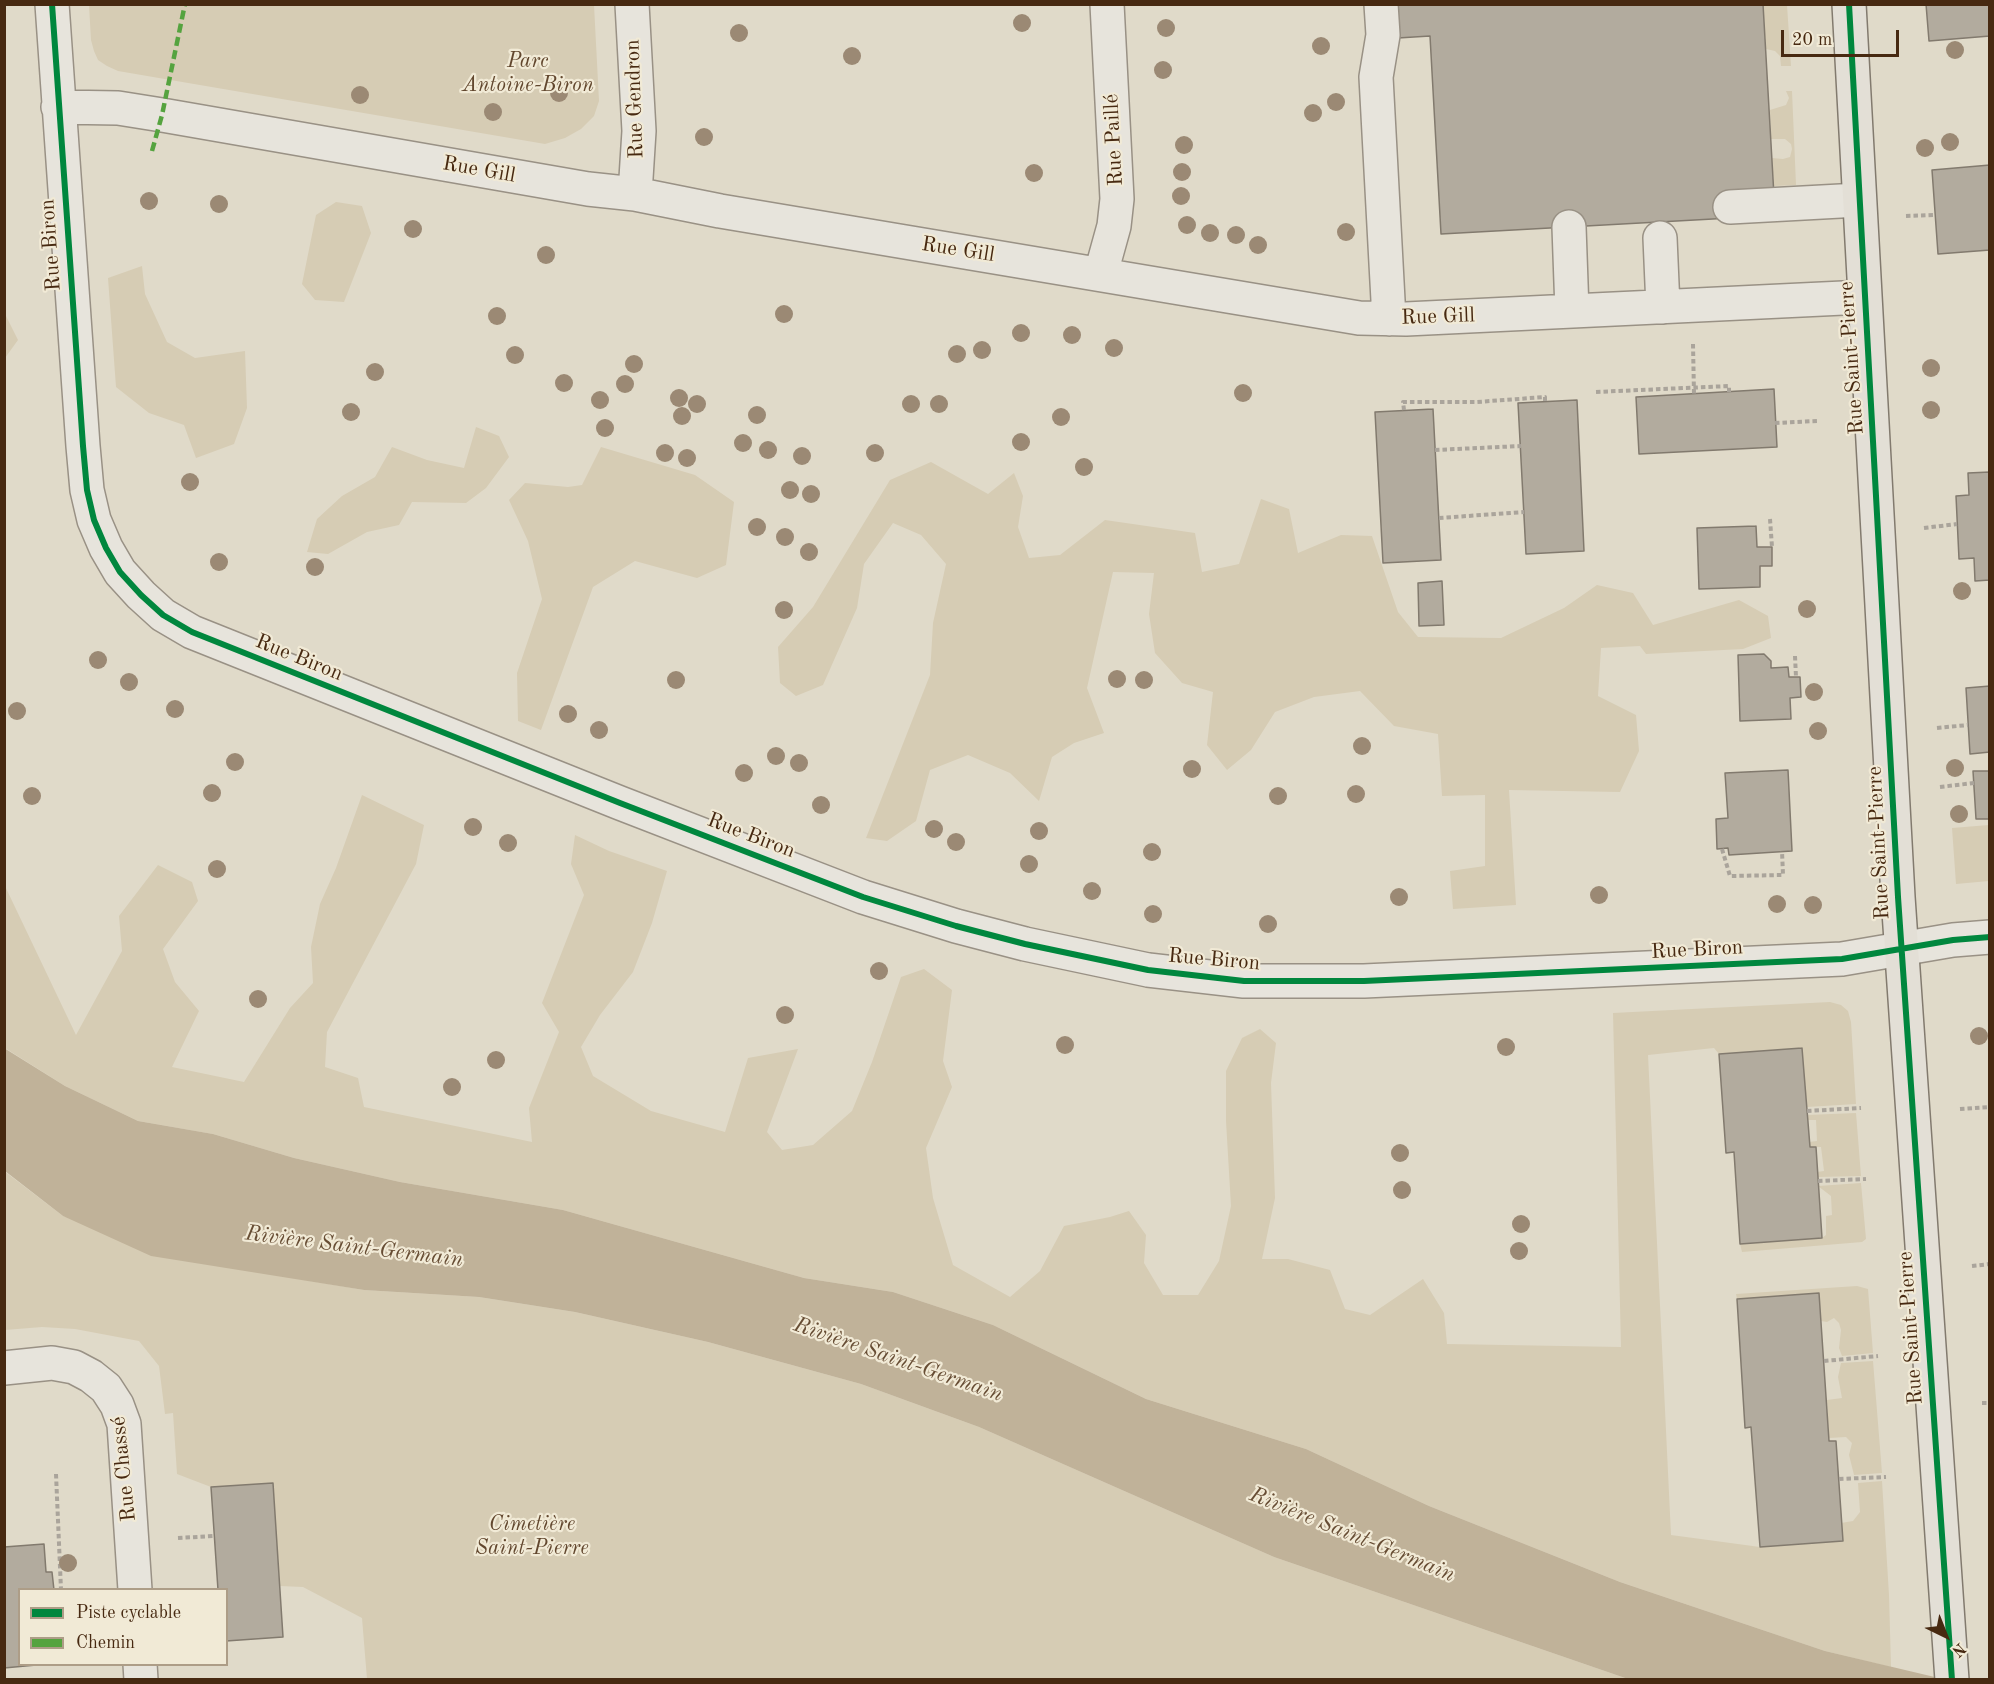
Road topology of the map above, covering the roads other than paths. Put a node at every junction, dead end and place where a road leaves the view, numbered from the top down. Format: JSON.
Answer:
{"nodes":[{"id":1,"x":51,"y":4,"type":"edge"},
{"id":2,"x":632,"y":4,"type":"edge"},
{"id":3,"x":1107,"y":4,"type":"edge"},
{"id":4,"x":1381,"y":4,"type":"edge"},
{"id":5,"x":1849,"y":4,"type":"edge"},
{"id":6,"x":58,"y":107,"type":"junction"},
{"id":7,"x":635,"y":194,"type":"junction"},
{"id":8,"x":1859,"y":200,"type":"junction"},
{"id":9,"x":1730,"y":207,"type":"dead end"},
{"id":10,"x":1569,"y":227,"type":"dead end"},
{"id":11,"x":1660,"y":238,"type":"dead end"},
{"id":12,"x":1101,"y":273,"type":"junction"},
{"id":13,"x":1864,"y":297,"type":"junction"},
{"id":14,"x":1663,"y":307,"type":"junction"},
{"id":15,"x":1572,"y":311,"type":"junction"},
{"id":16,"x":1389,"y":319,"type":"junction"},
{"id":17,"x":1989,"y":937,"type":"edge"},
{"id":18,"x":1901,"y":950,"type":"junction"},
{"id":19,"x":4,"y":1368,"type":"edge"},
{"id":20,"x":135,"y":1588,"type":"edge"},
{"id":21,"x":1951,"y":1673,"type":"edge"}],
"edges":[{"from":1,"to":6,"type":"street","name":"Rue Biron"},
{"from":2,"to":7,"type":"street","name":"Rue Gendron"},
{"from":3,"to":12,"type":"street","name":"Rue Paillé"},
{"from":4,"to":16,"type":"street"},
{"from":5,"to":8,"type":"main road","name":"Rue Saint-Pierre"},
{"from":6,"to":7,"type":"street","name":"Rue Gill"},
{"from":6,"to":18,"type":"street","name":"Rue Biron"},
{"from":7,"to":12,"type":"street","name":"Rue Gill"},
{"from":8,"to":9,"type":"street"},
{"from":8,"to":13,"type":"main road","name":"Rue Saint-Pierre"},
{"from":10,"to":15,"type":"street"},
{"from":11,"to":14,"type":"street"},
{"from":12,"to":16,"type":"street","name":"Rue Gill"},
{"from":13,"to":14,"type":"street","name":"Rue Gill"},
{"from":13,"to":18,"type":"main road","name":"Rue Saint-Pierre"},
{"from":14,"to":15,"type":"street","name":"Rue Gill"},
{"from":15,"to":16,"type":"street","name":"Rue Gill"},
{"from":17,"to":18,"type":"street","name":"Rue Biron"},
{"from":18,"to":21,"type":"main road","name":"Rue Saint-Pierre"},
{"from":19,"to":20,"type":"street","name":"Rue Chassé"}]}
